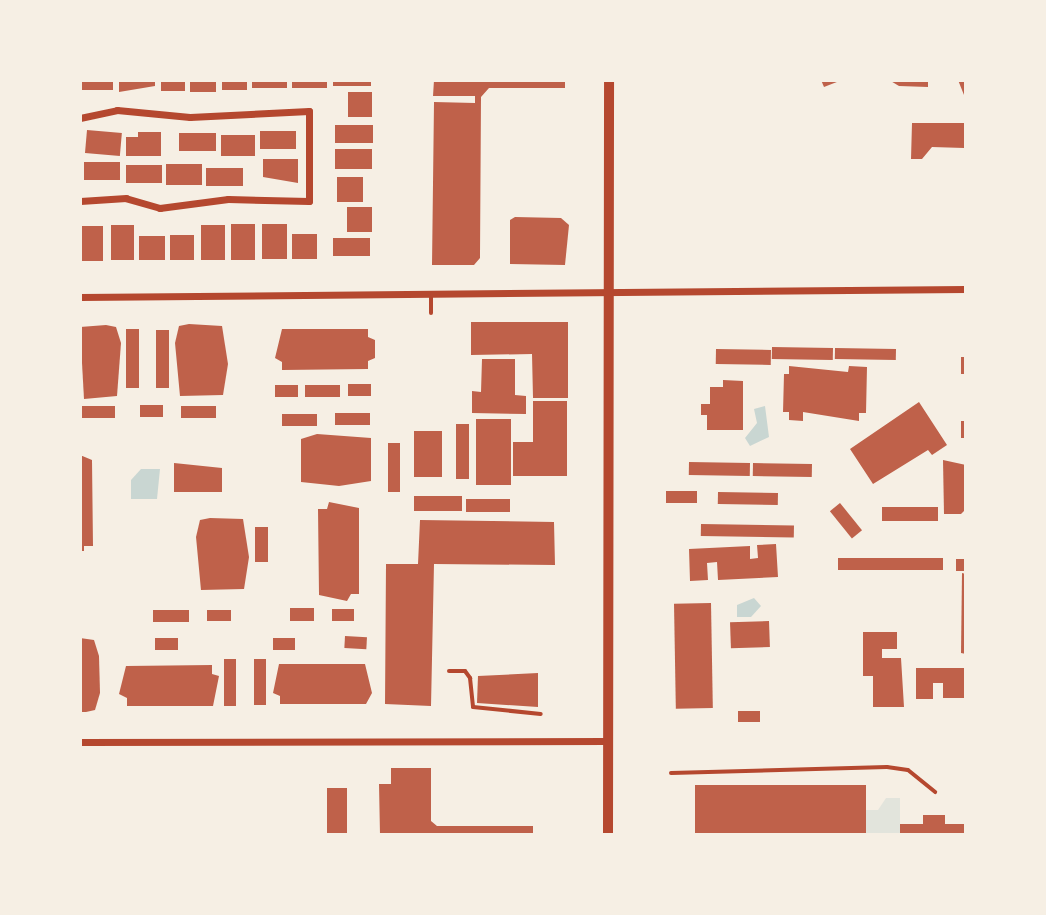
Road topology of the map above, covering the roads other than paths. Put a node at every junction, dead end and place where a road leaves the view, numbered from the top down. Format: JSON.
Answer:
{"nodes":[{"id":1,"x":609,"y":80,"type":"edge"},
{"id":2,"x":80,"y":118,"type":"edge"},
{"id":3,"x":80,"y":201,"type":"edge"},
{"id":4,"x":966,"y":289,"type":"edge"},
{"id":5,"x":607,"y":291,"type":"junction"},
{"id":6,"x":431,"y":293,"type":"junction"},
{"id":7,"x":80,"y":297,"type":"edge"},
{"id":8,"x":431,"y":313,"type":"dead end"},
{"id":9,"x":449,"y":671,"type":"dead end"},
{"id":10,"x":541,"y":714,"type":"dead end"},
{"id":11,"x":607,"y":741,"type":"junction"},
{"id":12,"x":80,"y":742,"type":"edge"},
{"id":13,"x":671,"y":773,"type":"dead end"},
{"id":14,"x":935,"y":792,"type":"dead end"},
{"id":15,"x":608,"y":835,"type":"edge"}],
"edges":[{"from":1,"to":5,"type":"main road"},
{"from":2,"to":3,"type":"street"},
{"from":4,"to":5,"type":"street"},
{"from":5,"to":6,"type":"street"},
{"from":5,"to":11,"type":"main road"},
{"from":6,"to":7,"type":"street"},
{"from":6,"to":8,"type":"lane"},
{"from":9,"to":10,"type":"lane"},
{"from":11,"to":12,"type":"street"},
{"from":11,"to":15,"type":"main road"},
{"from":13,"to":14,"type":"lane"}]}
